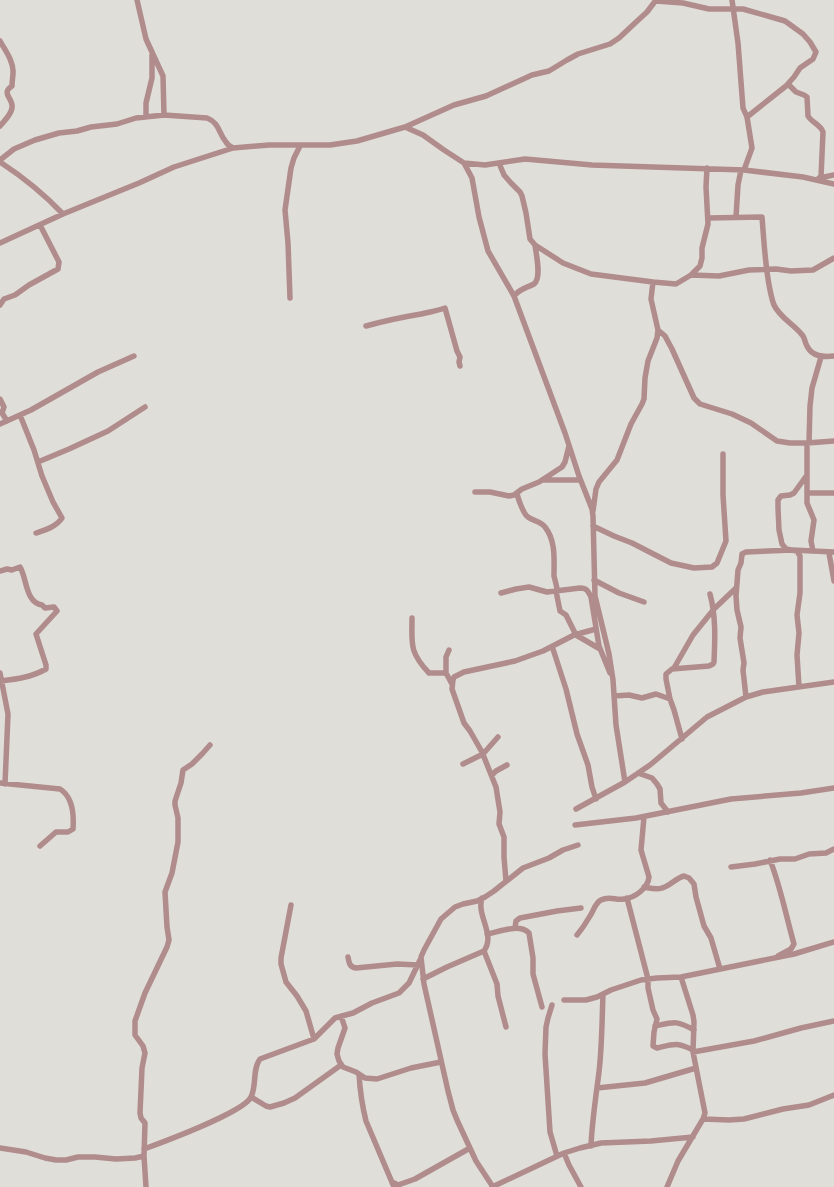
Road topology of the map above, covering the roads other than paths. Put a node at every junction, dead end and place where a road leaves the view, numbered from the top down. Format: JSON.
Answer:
{"nodes":[{"id":1,"x":137,"y":0,"type":"edge"},
{"id":2,"x":656,"y":0,"type":"edge"},
{"id":3,"x":732,"y":0,"type":"edge"},
{"id":4,"x":732,"y":9,"type":"junction"},
{"id":5,"x":0,"y":41,"type":"edge"},
{"id":6,"x":152,"y":52,"type":"junction"},
{"id":7,"x":788,"y":84,"type":"junction"},
{"id":8,"x":164,"y":115,"type":"junction"},
{"id":9,"x":146,"y":117,"type":"junction"},
{"id":10,"x":747,"y":117,"type":"junction"},
{"id":11,"x":0,"y":126,"type":"edge"},
{"id":12,"x":405,"y":127,"type":"junction"},
{"id":13,"x":300,"y":146,"type":"junction"},
{"id":14,"x":233,"y":148,"type":"junction"},
{"id":15,"x":0,"y":161,"type":"edge"},
{"id":16,"x":464,"y":163,"type":"junction"},
{"id":17,"x":499,"y":163,"type":"junction"},
{"id":18,"x":707,"y":168,"type":"junction"},
{"id":19,"x":742,"y":170,"type":"junction"},
{"id":20,"x":834,"y":175,"type":"edge"},
{"id":21,"x":821,"y":177,"type":"junction"},
{"id":22,"x":810,"y":179,"type":"junction"},
{"id":23,"x":834,"y":184,"type":"edge"},
{"id":24,"x":63,"y":214,"type":"junction"},
{"id":25,"x":736,"y":217,"type":"junction"},
{"id":26,"x":708,"y":218,"type":"junction"},
{"id":27,"x":40,"y":224,"type":"junction"},
{"id":28,"x":0,"y":243,"type":"edge"},
{"id":29,"x":535,"y":245,"type":"junction"},
{"id":30,"x":834,"y":258,"type":"edge"},
{"id":31,"x":766,"y":269,"type":"junction"},
{"id":32,"x":691,"y":275,"type":"junction"},
{"id":33,"x":653,"y":282,"type":"junction"},
{"id":34,"x":514,"y":296,"type":"junction"},
{"id":35,"x":290,"y":298,"type":"dead end"},
{"id":36,"x":0,"y":305,"type":"edge"},
{"id":37,"x":366,"y":326,"type":"dead end"},
{"id":38,"x":658,"y":330,"type":"junction"},
{"id":39,"x":134,"y":356,"type":"dead end"},
{"id":40,"x":821,"y":356,"type":"junction"},
{"id":41,"x":834,"y":356,"type":"edge"},
{"id":42,"x":460,"y":366,"type":"dead end"},
{"id":43,"x":0,"y":399,"type":"edge"},
{"id":44,"x":145,"y":408,"type":"dead end"},
{"id":45,"x":20,"y":415,"type":"junction"},
{"id":46,"x":7,"y":421,"type":"junction"},
{"id":47,"x":0,"y":424,"type":"edge"},
{"id":48,"x":834,"y":441,"type":"edge"},
{"id":49,"x":808,"y":443,"type":"junction"},
{"id":50,"x":569,"y":445,"type":"junction"},
{"id":51,"x":723,"y":454,"type":"dead end"},
{"id":52,"x":38,"y":462,"type":"junction"},
{"id":53,"x":807,"y":475,"type":"junction"},
{"id":54,"x":542,"y":480,"type":"junction"},
{"id":55,"x":580,"y":480,"type":"junction"},
{"id":56,"x":475,"y":492,"type":"dead end"},
{"id":57,"x":516,"y":493,"type":"junction"},
{"id":58,"x":807,"y":493,"type":"junction"},
{"id":59,"x":834,"y":493,"type":"edge"},
{"id":60,"x":593,"y":516,"type":"junction"},
{"id":61,"x":593,"y":526,"type":"junction"},
{"id":62,"x":36,"y":533,"type":"dead end"},
{"id":63,"x":792,"y":550,"type":"junction"},
{"id":64,"x":813,"y":551,"type":"junction"},
{"id":65,"x":831,"y":552,"type":"edge"},
{"id":66,"x":0,"y":571,"type":"edge"},
{"id":67,"x":594,"y":580,"type":"junction"},
{"id":68,"x":834,"y":581,"type":"edge"},
{"id":69,"x":736,"y":588,"type":"junction"},
{"id":70,"x":556,"y":591,"type":"junction"},
{"id":71,"x":501,"y":593,"type":"dead end"},
{"id":72,"x":710,"y":594,"type":"dead end"},
{"id":73,"x":644,"y":602,"type":"dead end"},
{"id":74,"x":714,"y":609,"type":"junction"},
{"id":75,"x":412,"y":618,"type":"dead end"},
{"id":76,"x":596,"y":629,"type":"junction"},
{"id":77,"x":576,"y":635,"type":"junction"},
{"id":78,"x":552,"y":646,"type":"junction"},
{"id":79,"x":600,"y":649,"type":"junction"},
{"id":80,"x":448,"y":650,"type":"dead end"},
{"id":81,"x":674,"y":668,"type":"junction"},
{"id":82,"x":0,"y":673,"type":"edge"},
{"id":83,"x":446,"y":673,"type":"junction"},
{"id":84,"x":613,"y":680,"type":"junction"},
{"id":85,"x":1,"y":681,"type":"junction"},
{"id":86,"x":834,"y":682,"type":"edge"},
{"id":87,"x":452,"y":685,"type":"junction"},
{"id":88,"x":799,"y":687,"type":"junction"},
{"id":89,"x":614,"y":696,"type":"junction"},
{"id":90,"x":746,"y":697,"type":"junction"},
{"id":91,"x":670,"y":699,"type":"junction"},
{"id":92,"x":498,"y":737,"type":"dead end"},
{"id":93,"x":682,"y":739,"type":"junction"},
{"id":94,"x":210,"y":745,"type":"dead end"},
{"id":95,"x":483,"y":754,"type":"junction"},
{"id":96,"x":463,"y":764,"type":"dead end"},
{"id":97,"x":507,"y":766,"type":"dead end"},
{"id":98,"x":638,"y":773,"type":"junction"},
{"id":99,"x":492,"y":775,"type":"junction"},
{"id":100,"x":626,"y":782,"type":"junction"},
{"id":101,"x":2,"y":783,"type":"edge"},
{"id":102,"x":834,"y":788,"type":"edge"},
{"id":103,"x":596,"y":798,"type":"junction"},
{"id":104,"x":576,"y":809,"type":"dead end"},
{"id":105,"x":668,"y":812,"type":"junction"},
{"id":106,"x":644,"y":816,"type":"junction"},
{"id":107,"x":575,"y":825,"type":"dead end"},
{"id":108,"x":578,"y":845,"type":"dead end"},
{"id":109,"x":40,"y":846,"type":"dead end"},
{"id":110,"x":834,"y":849,"type":"edge"},
{"id":111,"x":770,"y":860,"type":"junction"},
{"id":112,"x":731,"y":867,"type":"dead end"},
{"id":113,"x":506,"y":882,"type":"junction"},
{"id":114,"x":644,"y":888,"type":"junction"},
{"id":115,"x":482,"y":898,"type":"junction"},
{"id":116,"x":627,"y":898,"type":"junction"},
{"id":117,"x":291,"y":905,"type":"dead end"},
{"id":118,"x":581,"y":908,"type":"dead end"},
{"id":119,"x":515,"y":928,"type":"junction"},
{"id":120,"x":487,"y":934,"type":"junction"},
{"id":121,"x":577,"y":935,"type":"dead end"},
{"id":122,"x":834,"y":943,"type":"edge"},
{"id":123,"x":484,"y":951,"type":"junction"},
{"id":124,"x":348,"y":957,"type":"dead end"},
{"id":125,"x":421,"y":957,"type":"junction"},
{"id":126,"x":774,"y":958,"type":"junction"},
{"id":127,"x":418,"y":964,"type":"junction"},
{"id":128,"x":720,"y":969,"type":"junction"},
{"id":129,"x":682,"y":977,"type":"junction"},
{"id":130,"x":423,"y":979,"type":"junction"},
{"id":131,"x":648,"y":979,"type":"junction"},
{"id":132,"x":603,"y":994,"type":"junction"},
{"id":133,"x":564,"y":1000,"type":"dead end"},
{"id":134,"x":552,"y":1005,"type":"dead end"},
{"id":135,"x":542,"y":1007,"type":"dead end"},
{"id":136,"x":341,"y":1016,"type":"junction"},
{"id":137,"x":834,"y":1021,"type":"edge"},
{"id":138,"x":655,"y":1026,"type":"junction"},
{"id":139,"x":506,"y":1027,"type":"dead end"},
{"id":140,"x":694,"y":1030,"type":"junction"},
{"id":141,"x":314,"y":1039,"type":"junction"},
{"id":142,"x":693,"y":1051,"type":"junction"},
{"id":143,"x":441,"y":1062,"type":"junction"},
{"id":144,"x":341,"y":1065,"type":"junction"},
{"id":145,"x":696,"y":1068,"type":"junction"},
{"id":146,"x":360,"y":1074,"type":"junction"},
{"id":147,"x":597,"y":1088,"type":"junction"},
{"id":148,"x":834,"y":1095,"type":"edge"},
{"id":149,"x":251,"y":1097,"type":"junction"},
{"id":150,"x":703,"y":1119,"type":"junction"},
{"id":151,"x":693,"y":1137,"type":"junction"},
{"id":152,"x":591,"y":1146,"type":"junction"},
{"id":153,"x":0,"y":1148,"type":"edge"},
{"id":154,"x":470,"y":1148,"type":"junction"},
{"id":155,"x":144,"y":1153,"type":"junction"},
{"id":156,"x":564,"y":1153,"type":"junction"},
{"id":157,"x":558,"y":1156,"type":"junction"},
{"id":158,"x":393,"y":1184,"type":"edge"},
{"id":159,"x":146,"y":1187,"type":"edge"},
{"id":160,"x":492,"y":1187,"type":"edge"},
{"id":161,"x":581,"y":1187,"type":"edge"},
{"id":162,"x":667,"y":1187,"type":"edge"}],
"edges":[{"from":1,"to":6,"type":"street"},
{"from":2,"to":4,"type":"street"},
{"from":2,"to":12,"type":"street"},
{"from":3,"to":4,"type":"street"},
{"from":4,"to":7,"type":"street"},
{"from":4,"to":10,"type":"street"},
{"from":5,"to":11,"type":"street"},
{"from":6,"to":8,"type":"street"},
{"from":6,"to":9,"type":"street"},
{"from":7,"to":10,"type":"street"},
{"from":7,"to":21,"type":"street"},
{"from":8,"to":9,"type":"street"},
{"from":8,"to":14,"type":"street"},
{"from":9,"to":15,"type":"street"},
{"from":10,"to":19,"type":"street"},
{"from":12,"to":13,"type":"street"},
{"from":12,"to":16,"type":"street"},
{"from":13,"to":14,"type":"street"},
{"from":13,"to":35,"type":"street"},
{"from":14,"to":24,"type":"street"},
{"from":15,"to":24,"type":"street"},
{"from":16,"to":17,"type":"street"},
{"from":16,"to":34,"type":"street"},
{"from":17,"to":18,"type":"street"},
{"from":17,"to":29,"type":"street"},
{"from":18,"to":19,"type":"street"},
{"from":18,"to":26,"type":"street"},
{"from":19,"to":22,"type":"street"},
{"from":19,"to":25,"type":"street"},
{"from":20,"to":21,"type":"street"},
{"from":21,"to":22,"type":"street"},
{"from":22,"to":23,"type":"street"},
{"from":24,"to":27,"type":"street"},
{"from":25,"to":26,"type":"street"},
{"from":25,"to":31,"type":"street"},
{"from":26,"to":32,"type":"street"},
{"from":27,"to":28,"type":"street"},
{"from":27,"to":36,"type":"street"},
{"from":29,"to":33,"type":"street"},
{"from":29,"to":34,"type":"street"},
{"from":30,"to":31,"type":"street"},
{"from":31,"to":32,"type":"street"},
{"from":31,"to":40,"type":"street"},
{"from":32,"to":33,"type":"street"},
{"from":33,"to":38,"type":"street"},
{"from":34,"to":50,"type":"street"},
{"from":37,"to":42,"type":"street"},
{"from":38,"to":49,"type":"street"},
{"from":38,"to":60,"type":"street"},
{"from":39,"to":45,"type":"street"},
{"from":40,"to":41,"type":"street"},
{"from":40,"to":49,"type":"street"},
{"from":43,"to":46,"type":"street"},
{"from":44,"to":52,"type":"street"},
{"from":45,"to":46,"type":"street"},
{"from":45,"to":52,"type":"street"},
{"from":46,"to":47,"type":"street"},
{"from":48,"to":49,"type":"street"},
{"from":49,"to":53,"type":"street"},
{"from":50,"to":54,"type":"street"},
{"from":50,"to":55,"type":"street"},
{"from":51,"to":61,"type":"street"},
{"from":52,"to":62,"type":"street"},
{"from":53,"to":58,"type":"street"},
{"from":53,"to":63,"type":"street"},
{"from":54,"to":55,"type":"street"},
{"from":54,"to":57,"type":"street"},
{"from":55,"to":60,"type":"street"},
{"from":56,"to":57,"type":"street"},
{"from":57,"to":70,"type":"street"},
{"from":58,"to":59,"type":"street"},
{"from":58,"to":64,"type":"street"},
{"from":60,"to":61,"type":"street"},
{"from":61,"to":67,"type":"street"},
{"from":63,"to":64,"type":"street"},
{"from":63,"to":69,"type":"street"},
{"from":63,"to":88,"type":"street"},
{"from":64,"to":65,"type":"street"},
{"from":65,"to":68,"type":"street"},
{"from":66,"to":85,"type":"street"},
{"from":67,"to":73,"type":"street"},
{"from":67,"to":84,"type":"street"},
{"from":69,"to":74,"type":"street"},
{"from":69,"to":90,"type":"street"},
{"from":70,"to":71,"type":"street"},
{"from":70,"to":76,"type":"street"},
{"from":70,"to":77,"type":"street"},
{"from":72,"to":74,"type":"street"},
{"from":74,"to":81,"type":"street"},
{"from":74,"to":81,"type":"street"},
{"from":75,"to":83,"type":"street"},
{"from":76,"to":77,"type":"street"},
{"from":76,"to":79,"type":"street"},
{"from":77,"to":78,"type":"street"},
{"from":77,"to":79,"type":"street"},
{"from":78,"to":87,"type":"street"},
{"from":78,"to":103,"type":"street"},
{"from":79,"to":84,"type":"street"},
{"from":80,"to":83,"type":"street"},
{"from":81,"to":91,"type":"street"},
{"from":82,"to":85,"type":"street"},
{"from":83,"to":87,"type":"street"},
{"from":84,"to":89,"type":"street"},
{"from":85,"to":101,"type":"street"},
{"from":86,"to":88,"type":"street"},
{"from":87,"to":95,"type":"street"},
{"from":88,"to":90,"type":"street"},
{"from":89,"to":91,"type":"street"},
{"from":89,"to":100,"type":"street"},
{"from":90,"to":93,"type":"street"},
{"from":91,"to":93,"type":"street"},
{"from":92,"to":95,"type":"street"},
{"from":93,"to":98,"type":"street"},
{"from":94,"to":155,"type":"street"},
{"from":95,"to":96,"type":"street"},
{"from":95,"to":99,"type":"street"},
{"from":97,"to":99,"type":"street"},
{"from":98,"to":100,"type":"street"},
{"from":98,"to":105,"type":"street"},
{"from":99,"to":113,"type":"street"},
{"from":100,"to":103,"type":"street"},
{"from":101,"to":109,"type":"street"},
{"from":102,"to":105,"type":"street"},
{"from":103,"to":104,"type":"street"},
{"from":105,"to":106,"type":"street"},
{"from":106,"to":107,"type":"street"},
{"from":106,"to":114,"type":"street"},
{"from":108,"to":113,"type":"street"},
{"from":110,"to":111,"type":"street"},
{"from":111,"to":112,"type":"street"},
{"from":111,"to":126,"type":"street"},
{"from":113,"to":115,"type":"street"},
{"from":114,"to":116,"type":"street"},
{"from":114,"to":128,"type":"street"},
{"from":115,"to":120,"type":"street"},
{"from":115,"to":125,"type":"street"},
{"from":116,"to":121,"type":"street"},
{"from":116,"to":131,"type":"street"},
{"from":117,"to":141,"type":"street"},
{"from":118,"to":119,"type":"street"},
{"from":119,"to":120,"type":"street"},
{"from":119,"to":135,"type":"street"},
{"from":120,"to":123,"type":"street"},
{"from":122,"to":126,"type":"street"},
{"from":123,"to":130,"type":"street"},
{"from":123,"to":139,"type":"street"},
{"from":124,"to":127,"type":"street"},
{"from":125,"to":127,"type":"street"},
{"from":125,"to":130,"type":"street"},
{"from":126,"to":128,"type":"street"},
{"from":127,"to":136,"type":"street"},
{"from":128,"to":129,"type":"street"},
{"from":129,"to":131,"type":"street"},
{"from":129,"to":140,"type":"street"},
{"from":130,"to":143,"type":"street"},
{"from":131,"to":132,"type":"street"},
{"from":131,"to":138,"type":"street"},
{"from":132,"to":133,"type":"street"},
{"from":132,"to":147,"type":"street"},
{"from":134,"to":157,"type":"street"},
{"from":136,"to":141,"type":"street"},
{"from":136,"to":144,"type":"street"},
{"from":137,"to":142,"type":"street"},
{"from":138,"to":140,"type":"street"},
{"from":138,"to":142,"type":"street"},
{"from":140,"to":142,"type":"street"},
{"from":141,"to":149,"type":"street"},
{"from":142,"to":145,"type":"street"},
{"from":143,"to":146,"type":"street"},
{"from":143,"to":154,"type":"street"},
{"from":144,"to":146,"type":"street"},
{"from":144,"to":149,"type":"street"},
{"from":145,"to":147,"type":"street"},
{"from":145,"to":150,"type":"street"},
{"from":146,"to":158,"type":"street"},
{"from":147,"to":152,"type":"street"},
{"from":148,"to":150,"type":"street"},
{"from":149,"to":155,"type":"street"},
{"from":150,"to":151,"type":"street"},
{"from":151,"to":152,"type":"street"},
{"from":151,"to":162,"type":"street"},
{"from":152,"to":156,"type":"street"},
{"from":153,"to":155,"type":"street"},
{"from":154,"to":158,"type":"street"},
{"from":154,"to":160,"type":"street"},
{"from":155,"to":159,"type":"street"},
{"from":156,"to":157,"type":"street"},
{"from":156,"to":161,"type":"street"},
{"from":157,"to":160,"type":"street"}]}
